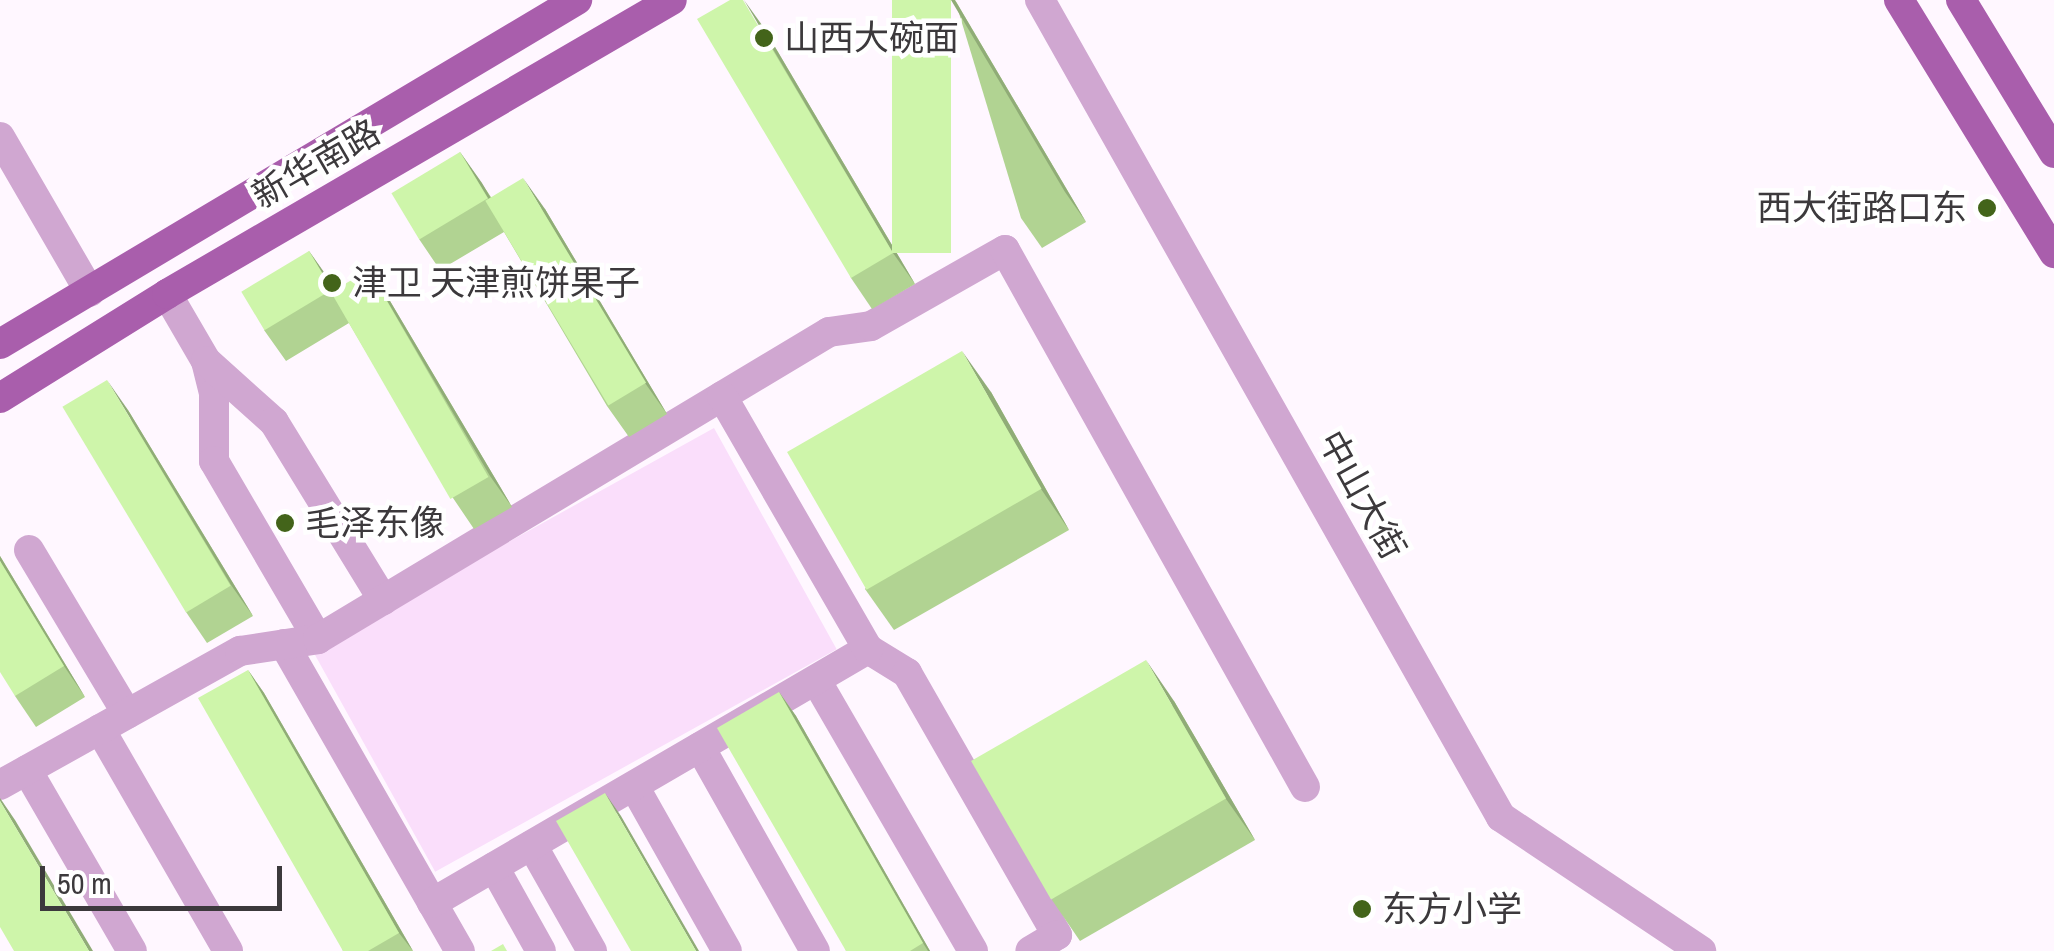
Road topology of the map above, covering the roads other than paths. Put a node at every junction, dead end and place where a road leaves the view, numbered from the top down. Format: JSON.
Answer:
{"nodes":[{"id":1,"x":577,"y":0,"type":"edge"},
{"id":2,"x":672,"y":0,"type":"edge"},
{"id":3,"x":1040,"y":0,"type":"edge"},
{"id":4,"x":1899,"y":0,"type":"edge"},
{"id":5,"x":1962,"y":0,"type":"edge"},
{"id":6,"x":0,"y":137,"type":"edge"},
{"id":7,"x":2054,"y":154,"type":"edge"},
{"id":8,"x":2054,"y":253,"type":"edge"},
{"id":9,"x":90,"y":292,"type":"junction"},
{"id":10,"x":167,"y":294,"type":"junction"},
{"id":11,"x":0,"y":344,"type":"edge"},
{"id":12,"x":206,"y":361,"type":"junction"},
{"id":13,"x":722,"y":396,"type":"junction"},
{"id":14,"x":0,"y":398,"type":"edge"},
{"id":15,"x":29,"y":550,"type":"dead end"},
{"id":16,"x":382,"y":600,"type":"junction"},
{"id":17,"x":318,"y":639,"type":"junction"},
{"id":18,"x":284,"y":644,"type":"junction"},
{"id":19,"x":868,"y":649,"type":"junction"},
{"id":20,"x":816,"y":680,"type":"junction"},
{"id":21,"x":127,"y":714,"type":"junction"},
{"id":22,"x":100,"y":729,"type":"junction"},
{"id":23,"x":700,"y":747,"type":"junction"},
{"id":24,"x":13,"y":777,"type":"edge"},
{"id":25,"x":634,"y":786,"type":"junction"},
{"id":26,"x":1306,"y":787,"type":"dead end"},
{"id":27,"x":532,"y":844,"type":"junction"},
{"id":28,"x":494,"y":867,"type":"junction"},
{"id":29,"x":432,"y":903,"type":"junction"},
{"id":30,"x":132,"y":951,"type":"edge"},
{"id":31,"x":228,"y":951,"type":"edge"},
{"id":32,"x":460,"y":951,"type":"edge"},
{"id":33,"x":541,"y":951,"type":"edge"},
{"id":34,"x":592,"y":951,"type":"edge"},
{"id":35,"x":727,"y":951,"type":"edge"},
{"id":36,"x":816,"y":951,"type":"edge"},
{"id":37,"x":973,"y":951,"type":"edge"},
{"id":38,"x":1030,"y":951,"type":"edge"},
{"id":39,"x":1702,"y":951,"type":"edge"}],
"edges":[{"from":1,"to":9,"type":"main road","name":"新华南路"},
{"from":2,"to":10,"type":"main road","name":"新华南路"},
{"from":3,"to":39,"type":"street","name":"中山大街"},
{"from":4,"to":8,"type":"main road"},
{"from":5,"to":7,"type":"main road"},
{"from":6,"to":9,"type":"street"},
{"from":9,"to":11,"type":"main road","name":"新华南路"},
{"from":10,"to":12,"type":"street"},
{"from":10,"to":14,"type":"main road","name":"新华南路"},
{"from":12,"to":16,"type":"street"},
{"from":12,"to":17,"type":"street"},
{"from":13,"to":16,"type":"street"},
{"from":13,"to":19,"type":"street"},
{"from":13,"to":26,"type":"street"},
{"from":15,"to":21,"type":"street"},
{"from":16,"to":17,"type":"street"},
{"from":17,"to":18,"type":"street"},
{"from":18,"to":21,"type":"street"},
{"from":18,"to":29,"type":"street"},
{"from":19,"to":20,"type":"street"},
{"from":19,"to":38,"type":"street"},
{"from":20,"to":23,"type":"street"},
{"from":20,"to":37,"type":"street"},
{"from":21,"to":22,"type":"street"},
{"from":22,"to":24,"type":"street"},
{"from":22,"to":31,"type":"street"},
{"from":23,"to":25,"type":"street"},
{"from":23,"to":36,"type":"street"},
{"from":24,"to":30,"type":"street"},
{"from":25,"to":27,"type":"street"},
{"from":25,"to":35,"type":"street"},
{"from":27,"to":28,"type":"street"},
{"from":27,"to":34,"type":"street"},
{"from":28,"to":29,"type":"street"},
{"from":28,"to":33,"type":"street"},
{"from":29,"to":32,"type":"street"}]}
